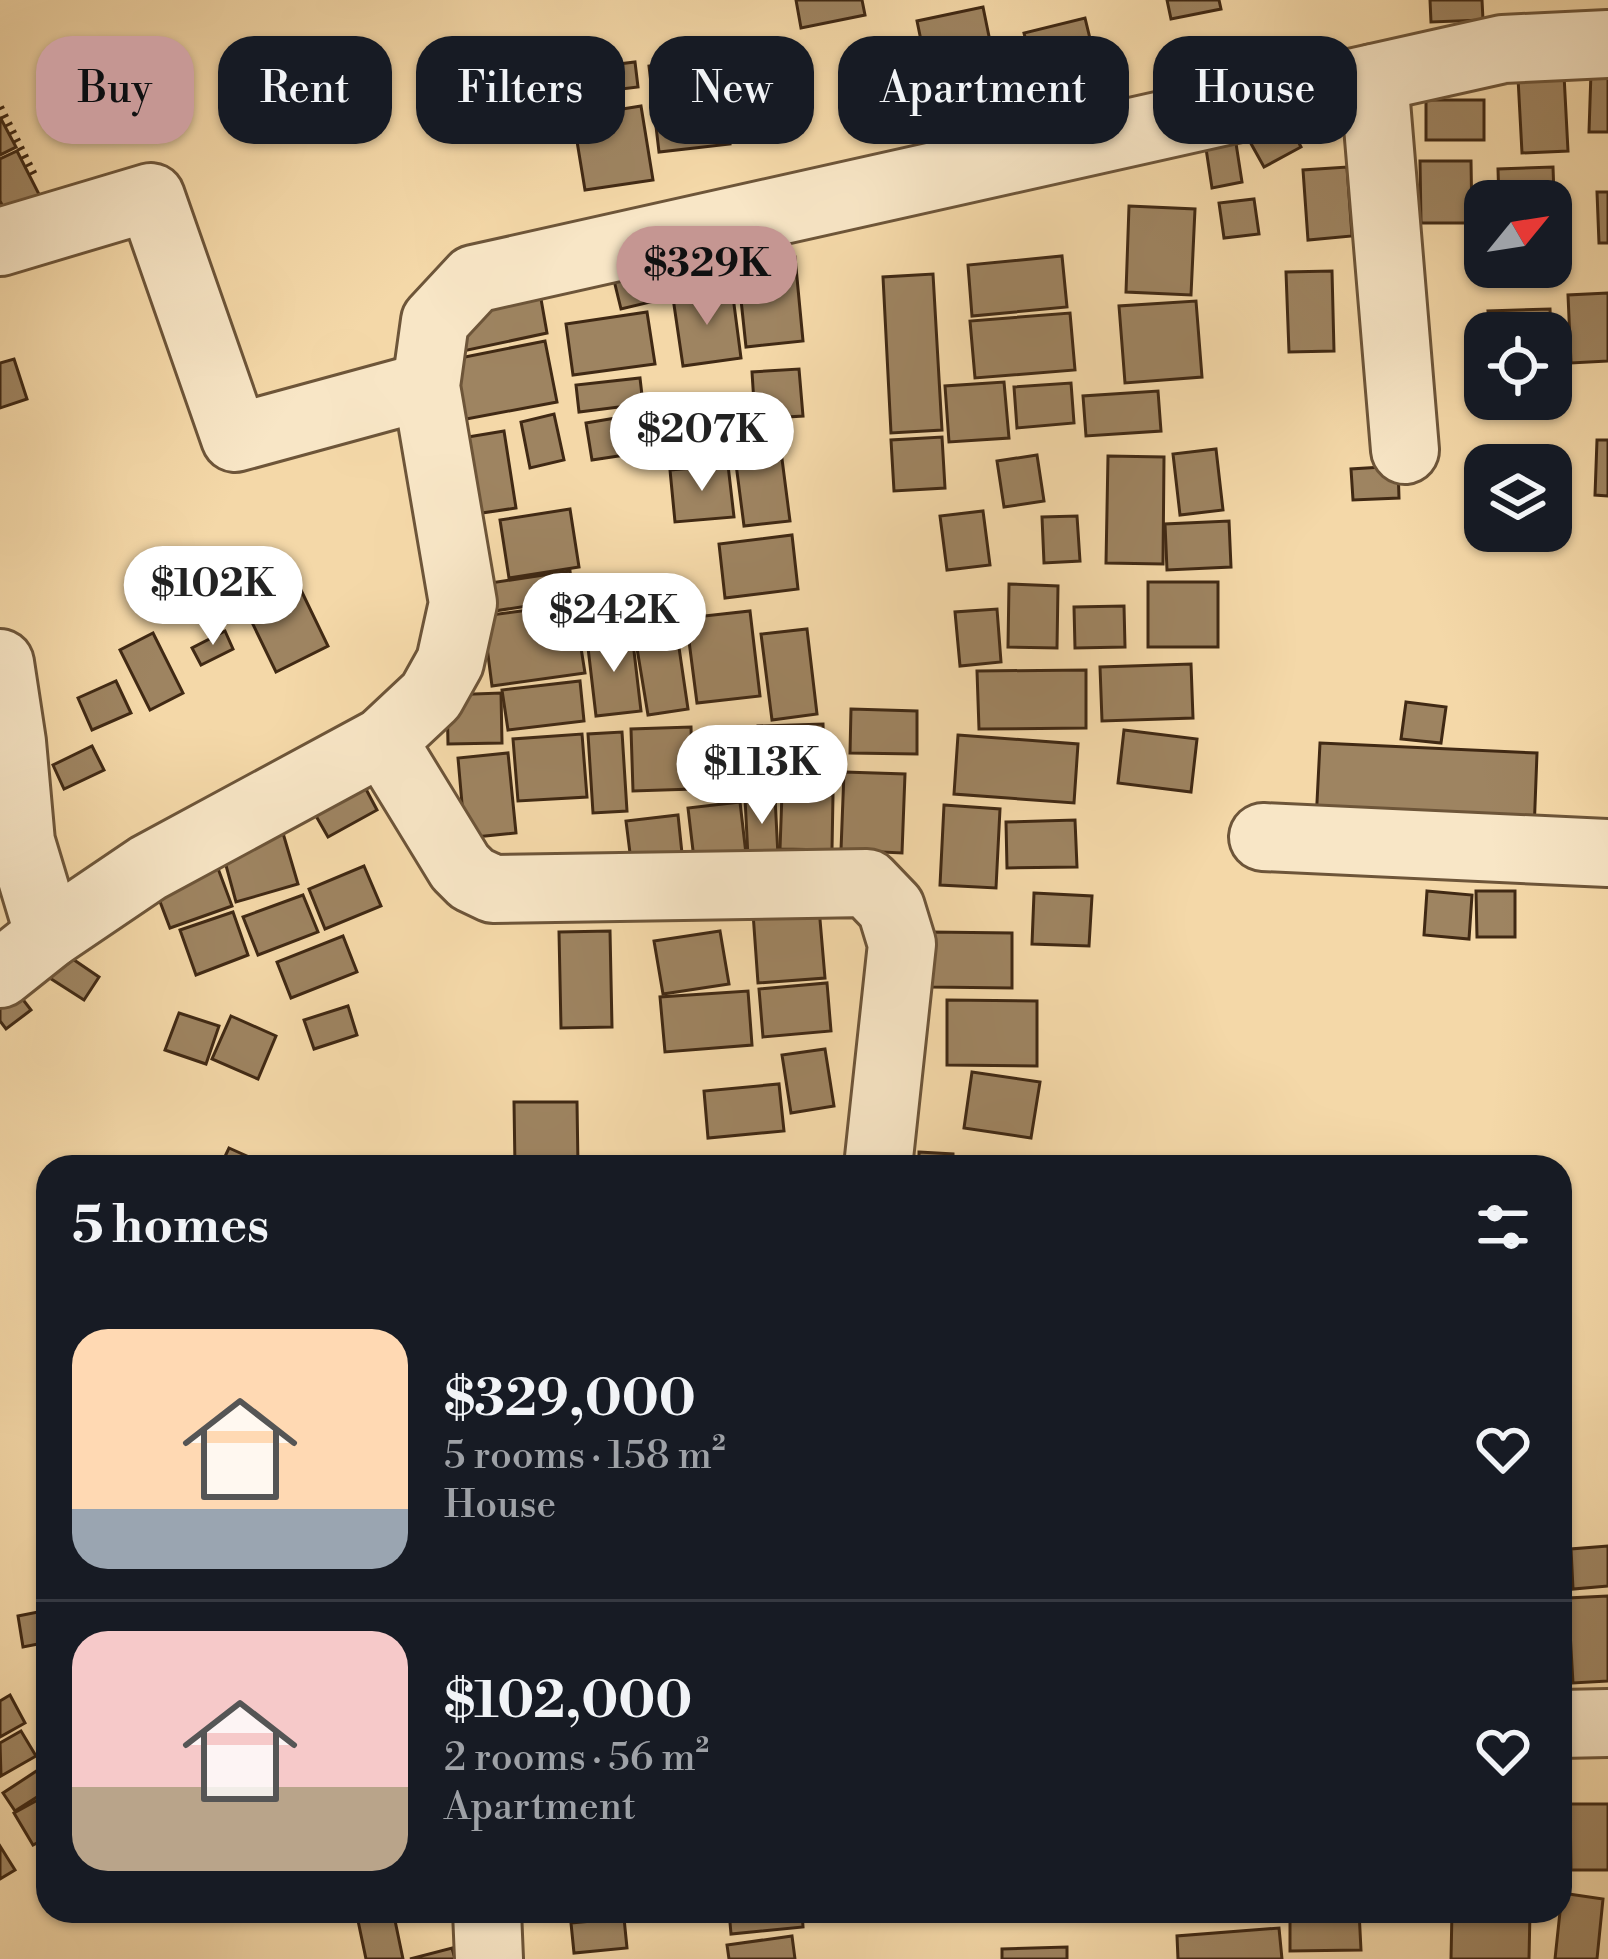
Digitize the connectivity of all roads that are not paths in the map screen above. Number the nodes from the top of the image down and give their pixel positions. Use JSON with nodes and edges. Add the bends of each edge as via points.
{"nodes":[{"id":1,"x":1503,"y":25,"type":"edge"},
{"id":2,"x":1608,"y":44,"type":"edge"},
{"id":3,"x":1374,"y":78,"type":"junction"},
{"id":4,"x":29,"y":233,"type":"edge"},
{"id":5,"x":425,"y":386,"type":"junction"},
{"id":6,"x":1405,"y":450,"type":"dead end"},
{"id":7,"x":0,"y":663,"type":"edge"},
{"id":8,"x":382,"y":740,"type":"junction"},
{"id":9,"x":1263,"y":837,"type":"dead end"},
{"id":10,"x":1608,"y":853,"type":"edge"},
{"id":11,"x":25,"y":954,"type":"edge"},
{"id":12,"x":879,"y":1155,"type":"edge"},
{"id":13,"x":1608,"y":1723,"type":"edge"},
{"id":14,"x":1572,"y":1724,"type":"edge"},
{"id":15,"x":488,"y":1923,"type":"edge"},
{"id":16,"x":489,"y":1959,"type":"edge"}],
"edges":[{"from":1,"to":2,"type":"street"},
{"from":1,"to":3,"type":"street"},
{"from":3,"to":5,"type":"street","via":[[474,279],[435,321]]},
{"from":3,"to":6,"type":"street"},
{"from":4,"to":5,"type":"street","via":[[151,196],[235,438]]},
{"from":5,"to":8,"type":"street","via":[[463,603],[441,679]]},
{"from":7,"to":11,"type":"street","via":[[13,742]]},
{"from":8,"to":11,"type":"street","via":[[148,868]]},
{"from":8,"to":12,"type":"street","via":[[460,867],[493,889],[867,883],[891,908],[902,944]]},
{"from":9,"to":10,"type":"street"},
{"from":13,"to":14,"type":"street"},
{"from":15,"to":16,"type":"street"}]}
